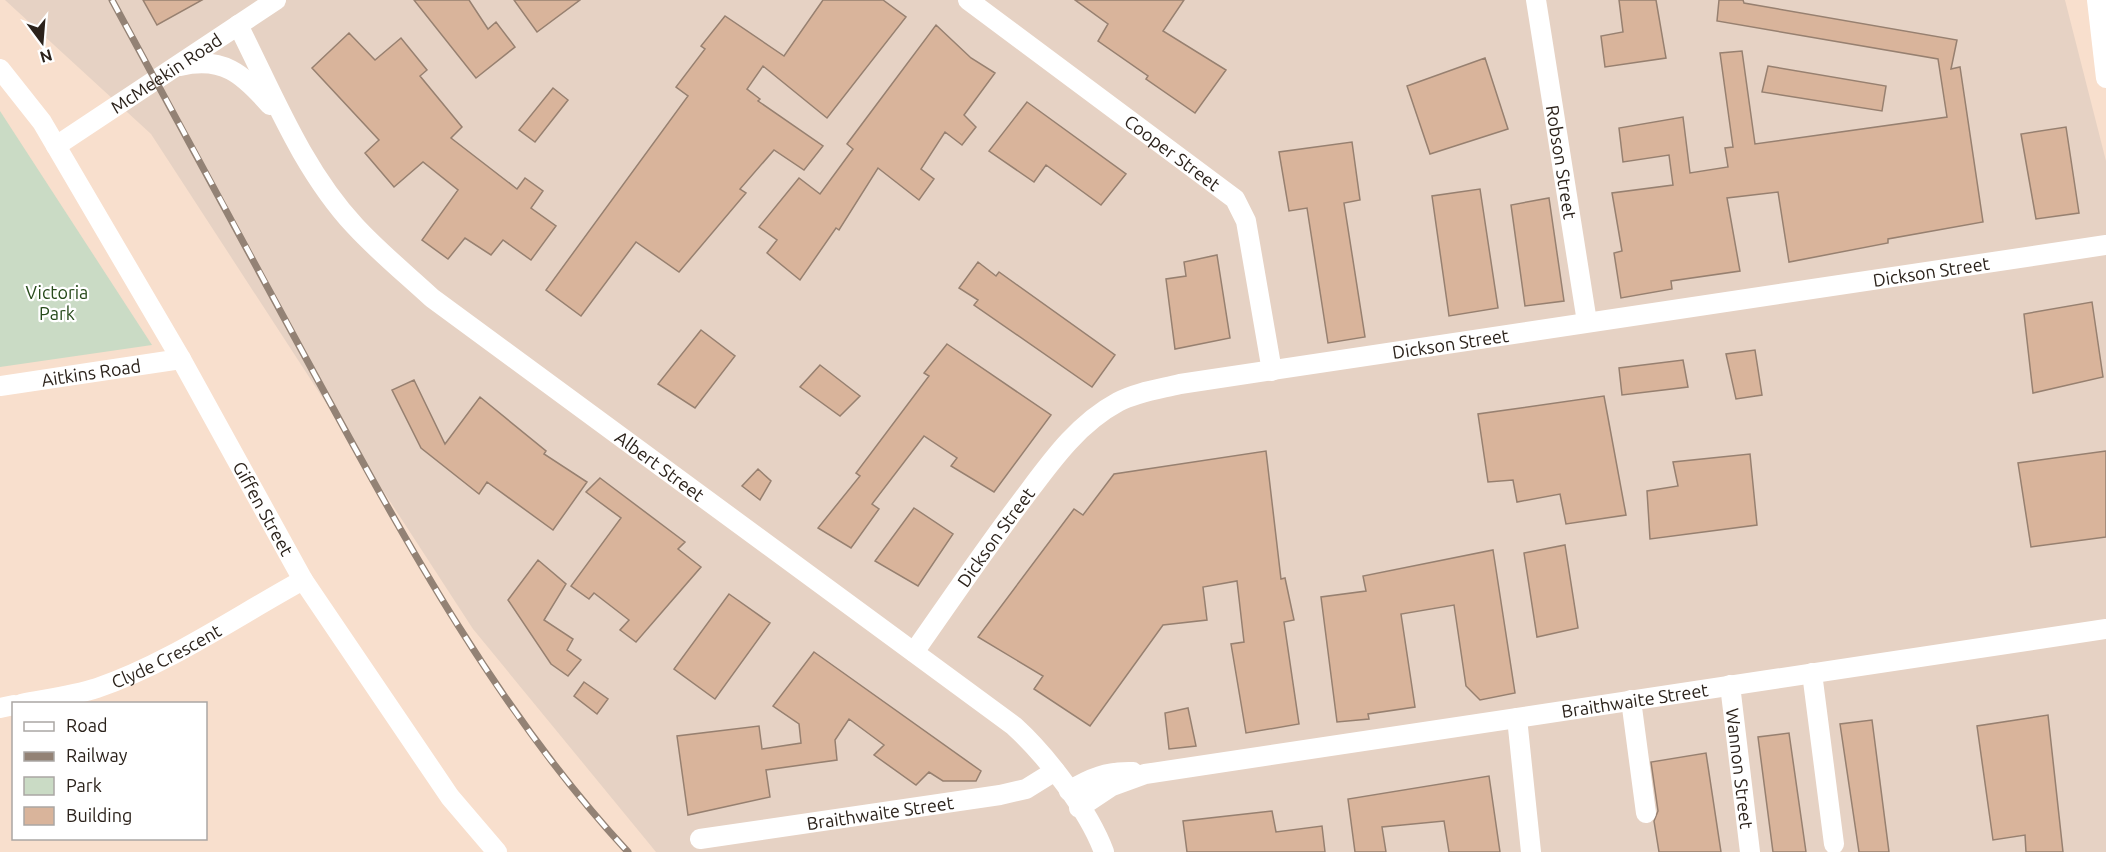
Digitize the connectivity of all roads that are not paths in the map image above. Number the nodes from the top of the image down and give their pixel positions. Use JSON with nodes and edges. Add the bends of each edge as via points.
{"nodes":[{"id":1,"x":276,"y":0,"type":"edge"},
{"id":2,"x":968,"y":0,"type":"edge"},
{"id":3,"x":1536,"y":0,"type":"edge"},
{"id":4,"x":2097,"y":0,"type":"edge"},
{"id":5,"x":238,"y":25,"type":"junction"},
{"id":6,"x":0,"y":69,"type":"edge"},
{"id":7,"x":170,"y":70,"type":"junction"},
{"id":8,"x":2106,"y":78,"type":"edge"},
{"id":9,"x":285,"y":123,"type":"junction"},
{"id":10,"x":57,"y":146,"type":"junction"},
{"id":11,"x":2106,"y":246,"type":"edge"},
{"id":12,"x":1587,"y":322,"type":"junction"},
{"id":13,"x":181,"y":359,"type":"junction"},
{"id":14,"x":1272,"y":371,"type":"junction"},
{"id":15,"x":0,"y":386,"type":"edge"},
{"id":16,"x":303,"y":580,"type":"junction"},
{"id":17,"x":2106,"y":629,"type":"edge"},
{"id":18,"x":914,"y":652,"type":"junction"},
{"id":19,"x":1812,"y":673,"type":"junction"},
{"id":20,"x":1730,"y":686,"type":"junction"},
{"id":21,"x":1631,"y":700,"type":"junction"},
{"id":22,"x":33,"y":702,"type":"edge"},
{"id":23,"x":1517,"y":718,"type":"junction"},
{"id":24,"x":1066,"y":788,"type":"junction"},
{"id":25,"x":1646,"y":813,"type":"dead end"},
{"id":26,"x":700,"y":839,"type":"dead end"},
{"id":27,"x":1834,"y":844,"type":"dead end"},
{"id":28,"x":497,"y":852,"type":"edge"},
{"id":29,"x":1104,"y":852,"type":"edge"},
{"id":30,"x":1531,"y":852,"type":"edge"},
{"id":31,"x":1750,"y":852,"type":"edge"}],
"edges":[{"from":1,"to":5,"type":"street","name":"McMeekin Road"},
{"from":2,"to":14,"type":"street","name":"Cooper Street","via":[[1235,199],[1246,220]]},
{"from":3,"to":12,"type":"street","name":"Robson Street"},
{"from":4,"to":8,"type":"street"},
{"from":5,"to":7,"type":"street","name":"McMeekin Road"},
{"from":5,"to":9,"type":"street","name":"Albert Street"},
{"from":6,"to":10,"type":"street","name":"Giffen Street"},
{"from":7,"to":9,"type":"street","name":"Albert Street","via":[[210,63],[234,70]]},
{"from":7,"to":10,"type":"street","name":"McMeekin Road"},
{"from":9,"to":18,"type":"street","name":"Albert Street","via":[[355,226],[432,298]]},
{"from":10,"to":13,"type":"street","name":"Giffen Street"},
{"from":11,"to":12,"type":"street","name":"Dickson Street"},
{"from":12,"to":14,"type":"street","name":"Dickson Street"},
{"from":13,"to":15,"type":"street","name":"Aitkins Road"},
{"from":13,"to":16,"type":"street","name":"Giffen Street"},
{"from":14,"to":18,"type":"street","name":"Dickson Street","via":[[1144,393],[1119,401],[1096,417],[1063,446]]},
{"from":16,"to":22,"type":"street","name":"Clyde Crescent","via":[[148,667],[98,687]]},
{"from":16,"to":28,"type":"street","name":"Giffen Street","via":[[450,797]]},
{"from":17,"to":19,"type":"street","name":"Braithwaite Street"},
{"from":18,"to":24,"type":"street","name":"Albert Street","via":[[1014,726]]},
{"from":19,"to":20,"type":"street","name":"Braithwaite Street"},
{"from":19,"to":27,"type":"street"},
{"from":20,"to":21,"type":"street","name":"Braithwaite Street"},
{"from":20,"to":31,"type":"street","name":"Wannon Street"},
{"from":21,"to":23,"type":"street","name":"Braithwaite Street"},
{"from":21,"to":25,"type":"street"},
{"from":23,"to":24,"type":"street","name":"Braithwaite Street","via":[[1163,771],[1105,773]]},
{"from":23,"to":30,"type":"street"},
{"from":24,"to":26,"type":"street","name":"Braithwaite Street","via":[[1026,789]]},
{"from":24,"to":29,"type":"street","name":"Albert Street","via":[[1098,836]]}]}
